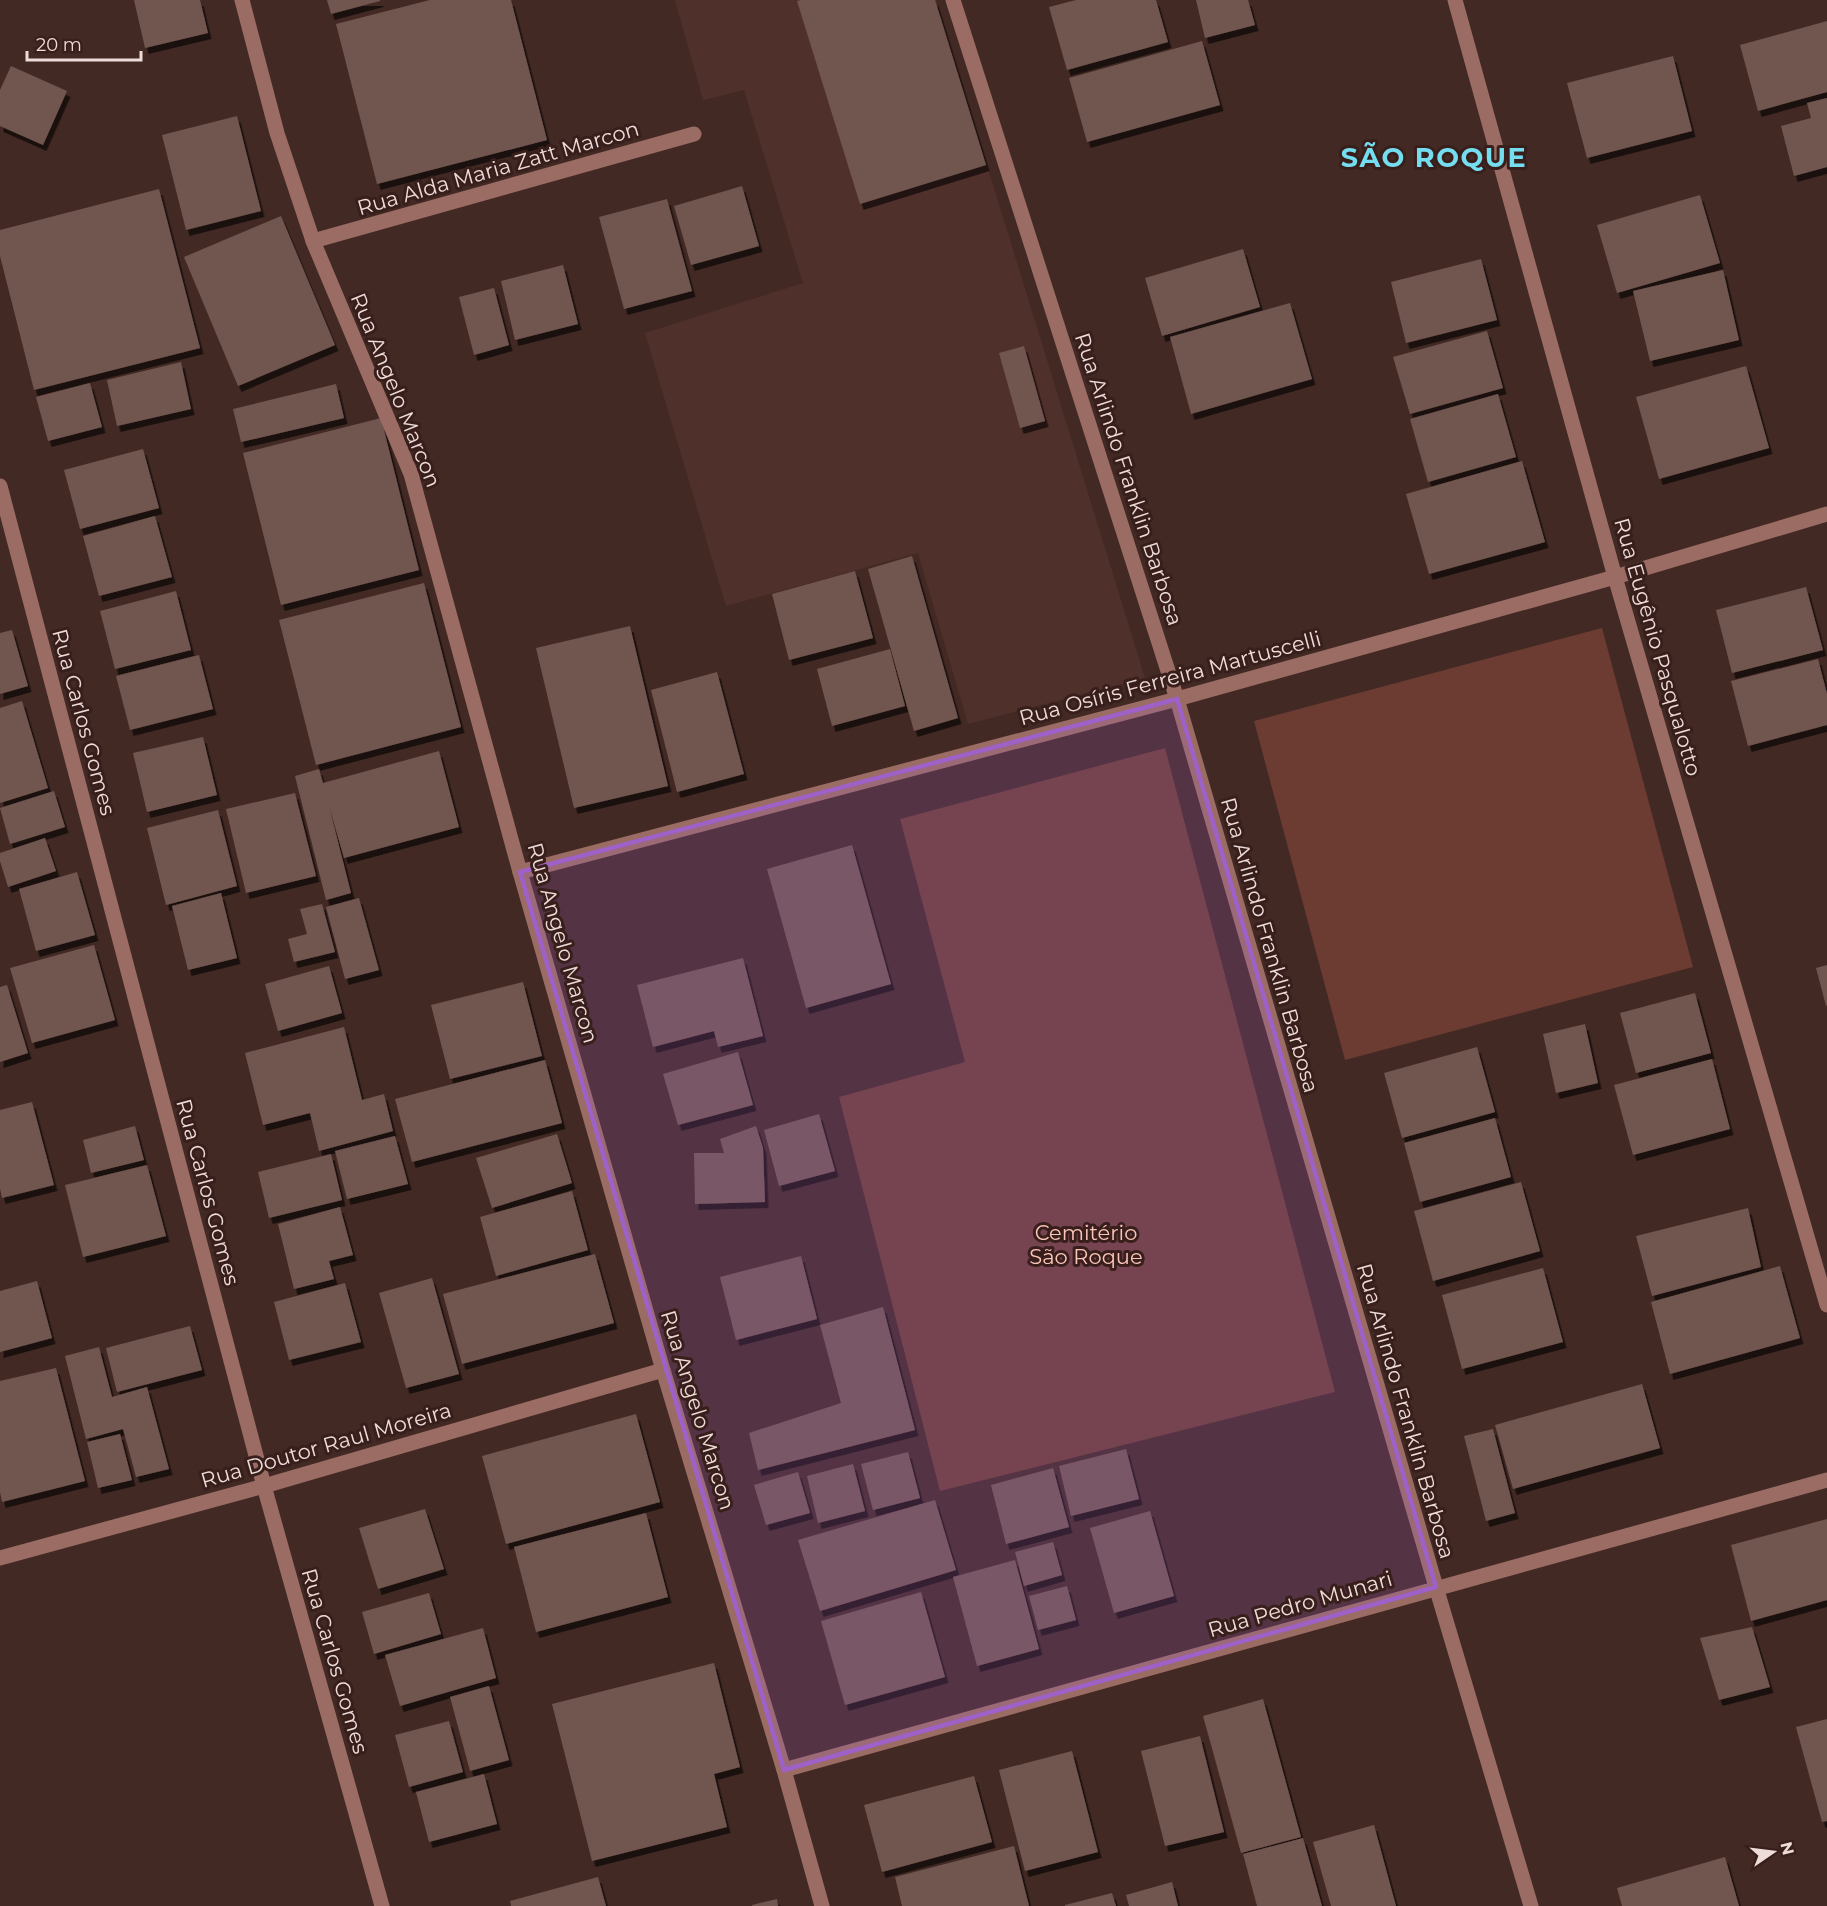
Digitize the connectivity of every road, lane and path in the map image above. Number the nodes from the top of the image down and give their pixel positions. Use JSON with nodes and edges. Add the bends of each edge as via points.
{"nodes":[{"id":1,"x":242,"y":0,"type":"edge"},
{"id":2,"x":953,"y":0,"type":"edge"},
{"id":3,"x":1455,"y":0,"type":"edge"},
{"id":4,"x":694,"y":134,"type":"dead end"},
{"id":5,"x":313,"y":241,"type":"junction"},
{"id":6,"x":0,"y":486,"type":"edge"},
{"id":7,"x":1827,"y":514,"type":"edge"},
{"id":8,"x":1615,"y":577,"type":"junction"},
{"id":9,"x":1177,"y":699,"type":"junction"},
{"id":10,"x":520,"y":872,"type":"junction"},
{"id":11,"x":1827,"y":1305,"type":"edge"},
{"id":12,"x":663,"y":1370,"type":"junction"},
{"id":13,"x":1827,"y":1480,"type":"edge"},
{"id":14,"x":264,"y":1486,"type":"junction"},
{"id":15,"x":0,"y":1558,"type":"edge"},
{"id":16,"x":1436,"y":1587,"type":"junction"},
{"id":17,"x":784,"y":1770,"type":"junction"},
{"id":18,"x":382,"y":1906,"type":"edge"},
{"id":19,"x":822,"y":1906,"type":"edge"},
{"id":20,"x":1531,"y":1906,"type":"edge"}],
"edges":[{"from":1,"to":5,"type":"street","name":"Rua Angelo Marcon","via":[[277,133]]},
{"from":2,"to":9,"type":"street","name":"Rua Arlindo Franklin Barbosa"},
{"from":3,"to":8,"type":"street","name":"Rua Eugênio Pasqualotto"},
{"from":4,"to":5,"type":"street","name":"Rua Alda Maria Zatt Marcon"},
{"from":5,"to":10,"type":"street","name":"Rua Angelo Marcon","via":[[411,474]]},
{"from":6,"to":14,"type":"street","name":"Rua Carlos Gomes"},
{"from":7,"to":8,"type":"street","name":"Rua Osíris Ferreira Martuscelli"},
{"from":8,"to":9,"type":"street","name":"Rua Osíris Ferreira Martuscelli"},
{"from":8,"to":11,"type":"street","name":"Rua Eugênio Pasqualotto"},
{"from":9,"to":10,"type":"street","name":"Rua Osíris Ferreira Martuscelli"},
{"from":9,"to":16,"type":"street","name":"Rua Arlindo Franklin Barbosa"},
{"from":10,"to":12,"type":"street","name":"Rua Angelo Marcon"},
{"from":12,"to":14,"type":"street","name":"Rua Doutor Raul Moreira"},
{"from":12,"to":17,"type":"street","name":"Rua Angelo Marcon"},
{"from":13,"to":16,"type":"street","name":"Rua Pedro Munari"},
{"from":14,"to":15,"type":"street","name":"Rua Doutor Raul Moreira"},
{"from":14,"to":18,"type":"street","name":"Rua Carlos Gomes"},
{"from":16,"to":17,"type":"street","name":"Rua Pedro Munari"},
{"from":16,"to":20,"type":"street","name":"Rua Arlindo Franklin Barbosa"},
{"from":17,"to":19,"type":"street","name":"Rua Angelo Marcon"}]}
